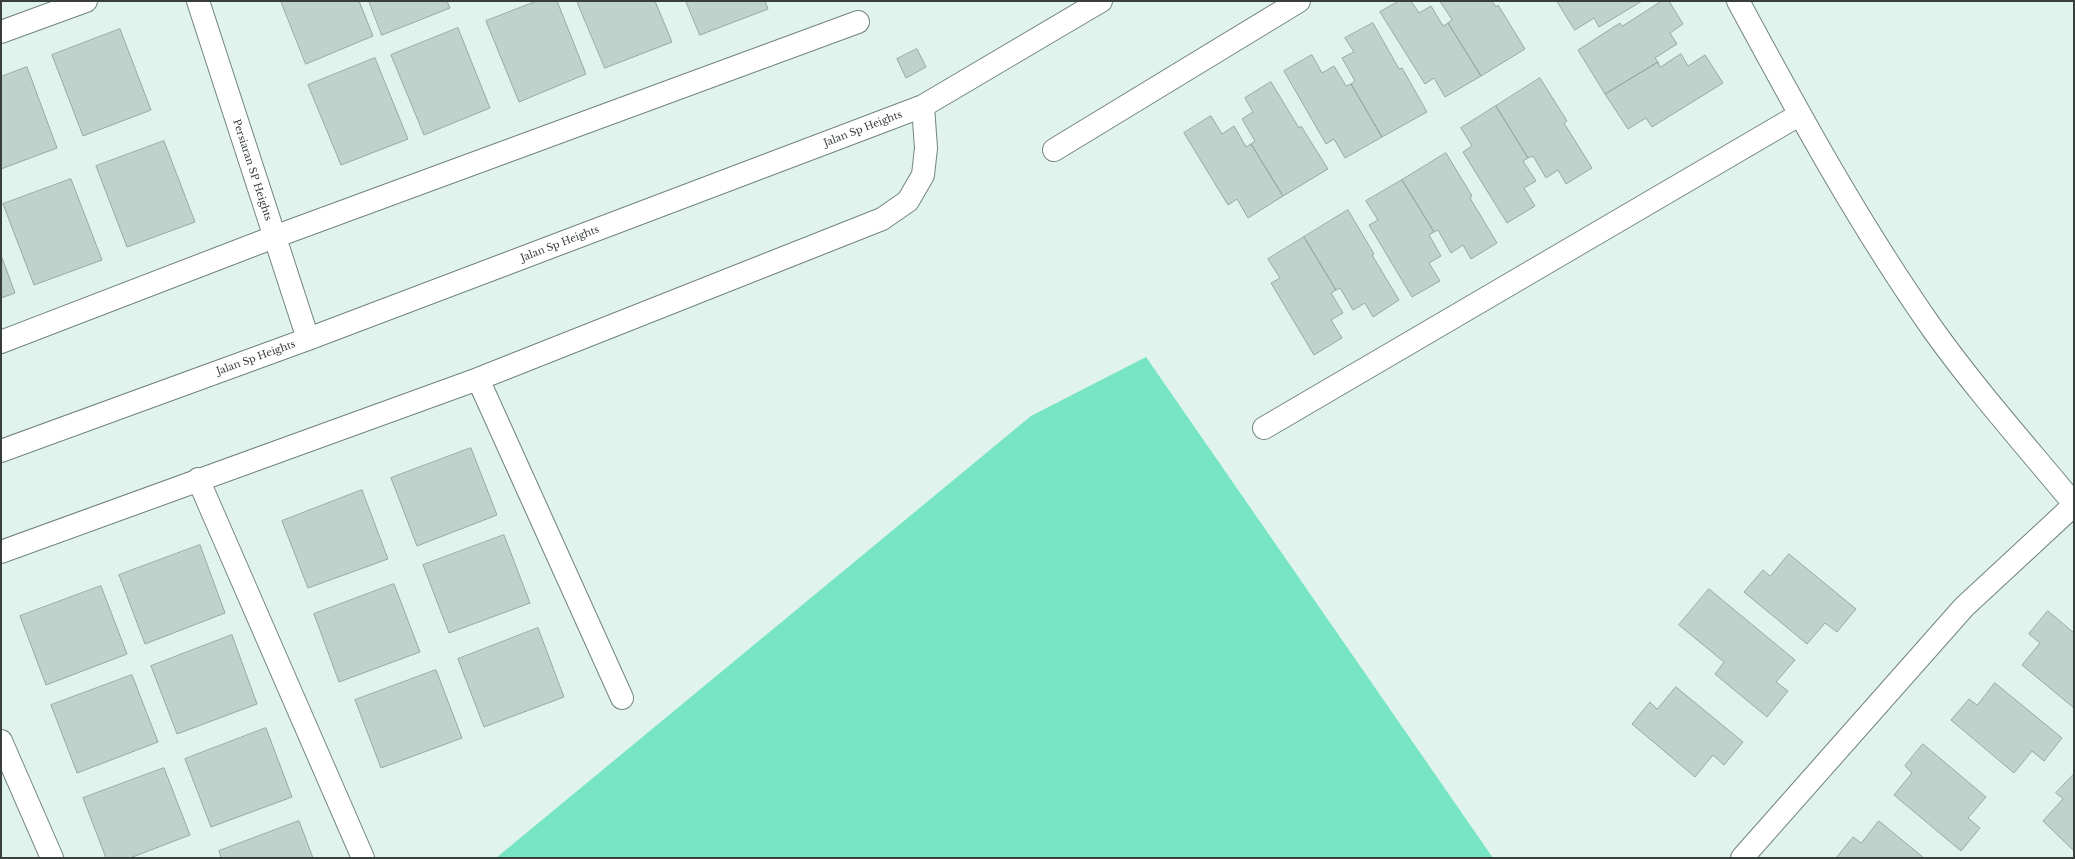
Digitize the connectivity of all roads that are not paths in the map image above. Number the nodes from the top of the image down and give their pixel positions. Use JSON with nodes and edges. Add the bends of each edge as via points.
{"nodes":[{"id":1,"x":86,"y":1,"type":"edge"},
{"id":2,"x":198,"y":1,"type":"edge"},
{"id":3,"x":1101,"y":1,"type":"edge"},
{"id":4,"x":1299,"y":1,"type":"edge"},
{"id":5,"x":1738,"y":1,"type":"edge"},
{"id":6,"x":858,"y":22,"type":"dead end"},
{"id":7,"x":1,"y":32,"type":"edge"},
{"id":8,"x":923,"y":106,"type":"junction"},
{"id":9,"x":1799,"y":114,"type":"junction"},
{"id":10,"x":1054,"y":150,"type":"dead end"},
{"id":11,"x":274,"y":237,"type":"junction"},
{"id":12,"x":308,"y":339,"type":"junction"},
{"id":13,"x":1,"y":342,"type":"edge"},
{"id":14,"x":478,"y":379,"type":"junction"},
{"id":15,"x":1264,"y":428,"type":"dead end"},
{"id":16,"x":1,"y":451,"type":"edge"},
{"id":17,"x":198,"y":479,"type":"junction"},
{"id":18,"x":2074,"y":504,"type":"edge"},
{"id":19,"x":1,"y":552,"type":"edge"},
{"id":20,"x":622,"y":698,"type":"dead end"},
{"id":21,"x":1,"y":741,"type":"edge"},
{"id":22,"x":52,"y":858,"type":"edge"},
{"id":23,"x":363,"y":858,"type":"edge"},
{"id":24,"x":1742,"y":858,"type":"edge"}],
"edges":[{"from":1,"to":7,"type":"street"},
{"from":2,"to":11,"type":"street","name":"Persiaran SP Heights"},
{"from":3,"to":8,"type":"street","name":"Jalan Sp Heights"},
{"from":4,"to":10,"type":"street"},
{"from":5,"to":9,"type":"street"},
{"from":6,"to":11,"type":"street"},
{"from":8,"to":12,"type":"street","name":"Jalan Sp Heights"},
{"from":8,"to":14,"type":"street","via":[[926,148],[923,175],[908,201],[882,219]]},
{"from":9,"to":15,"type":"street"},
{"from":9,"to":18,"type":"street","via":[[1871,238],[1935,332],[1996,411]]},
{"from":11,"to":12,"type":"street","name":"Persiaran SP Heights"},
{"from":11,"to":13,"type":"street"},
{"from":12,"to":16,"type":"street","name":"Jalan Sp Heights"},
{"from":14,"to":17,"type":"street"},
{"from":14,"to":20,"type":"street"},
{"from":17,"to":19,"type":"street"},
{"from":17,"to":23,"type":"street"},
{"from":18,"to":24,"type":"street","via":[[1964,607]]},
{"from":21,"to":22,"type":"street"}]}
